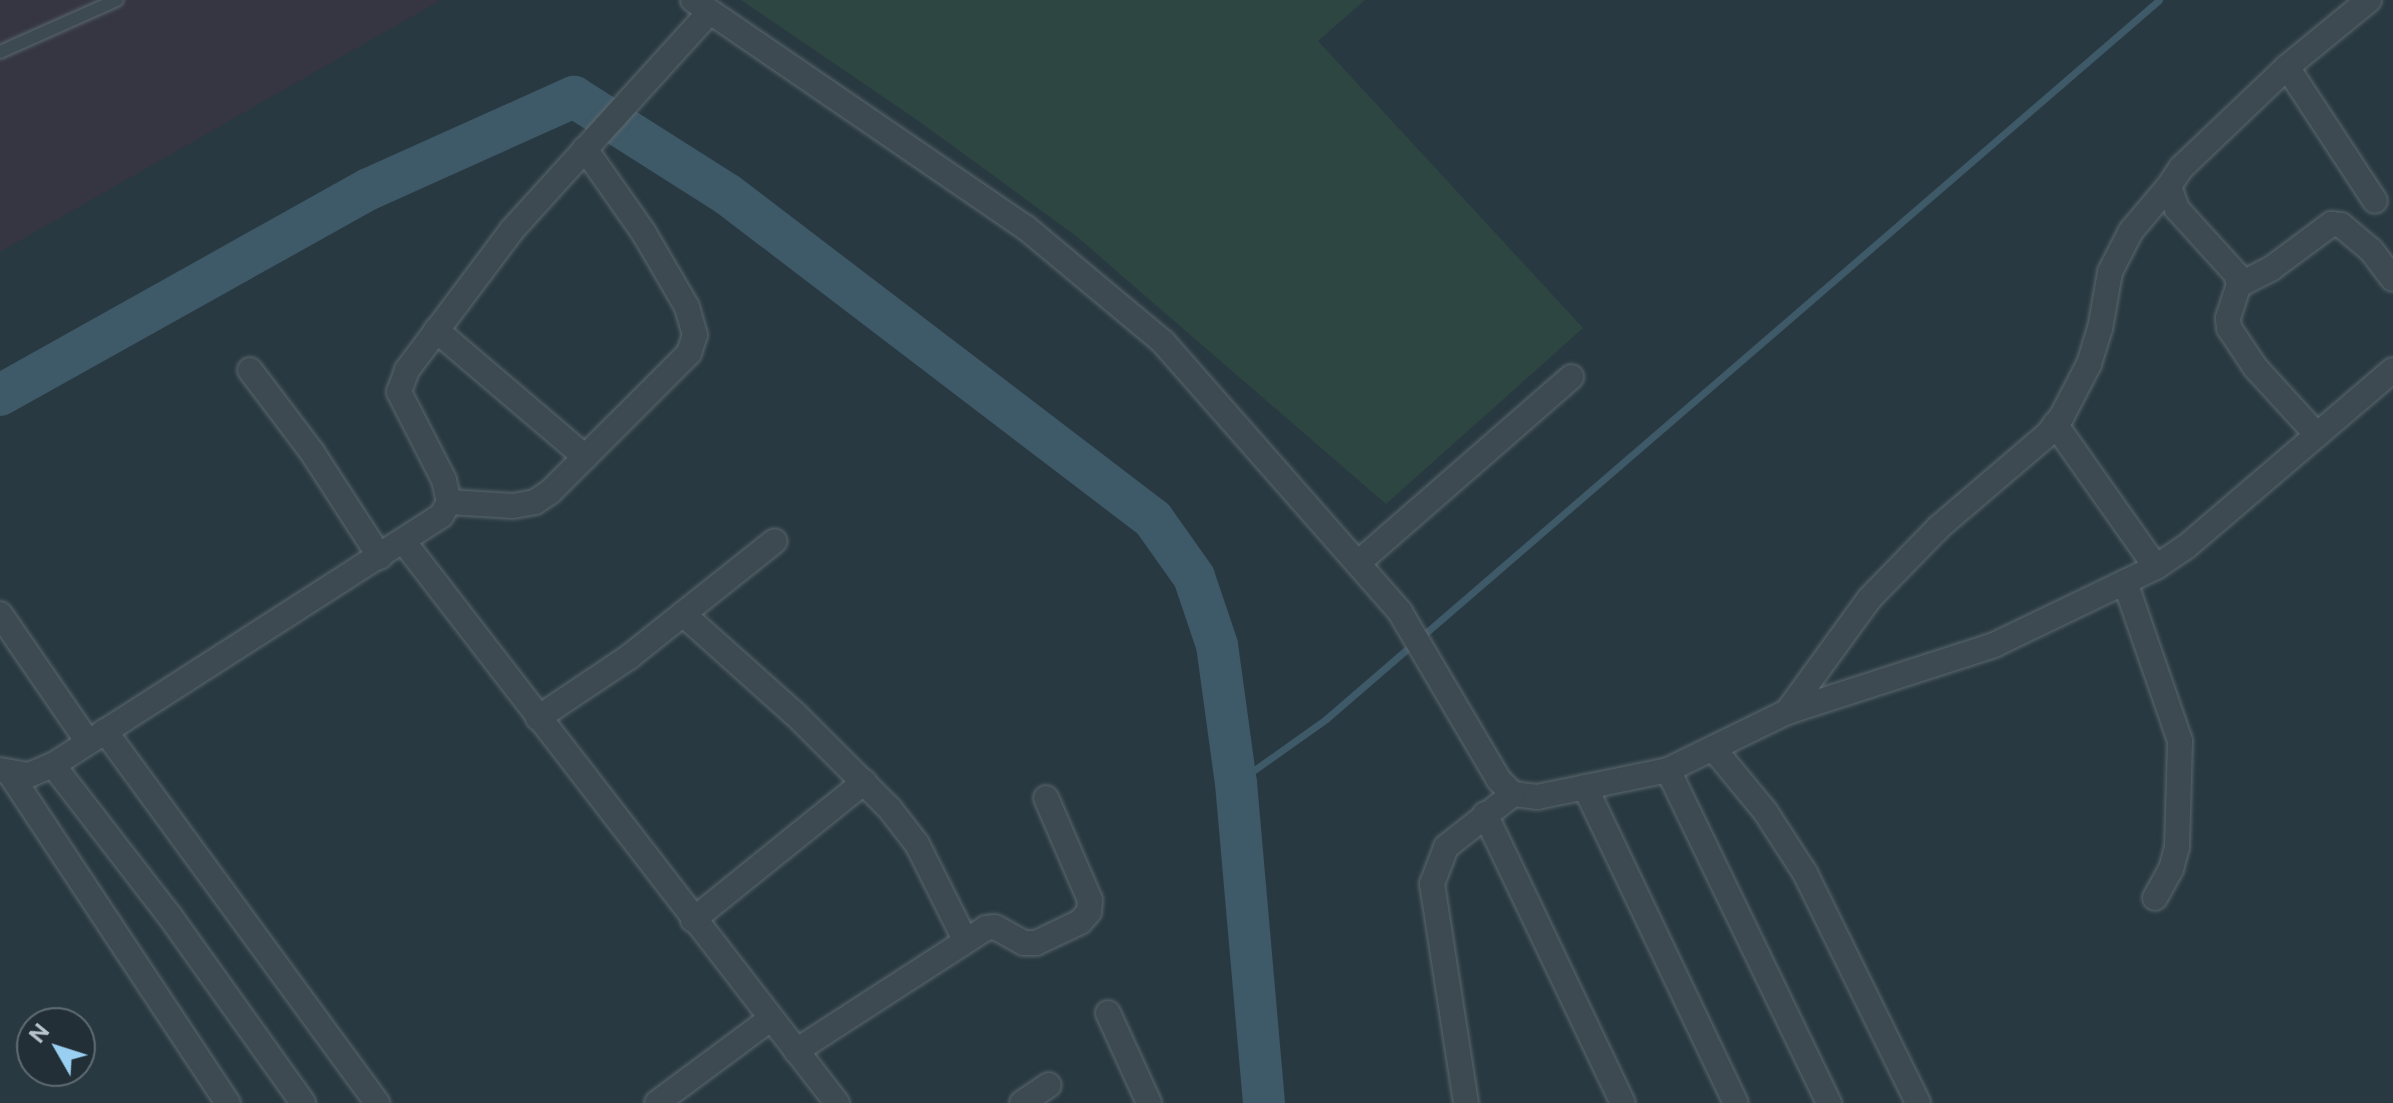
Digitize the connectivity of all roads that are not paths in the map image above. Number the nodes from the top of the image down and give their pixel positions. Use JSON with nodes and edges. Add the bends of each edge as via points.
{"nodes":[{"id":1,"x":117,"y":0,"type":"edge"},
{"id":2,"x":2369,"y":0,"type":"edge"},
{"id":3,"x":702,"y":6,"type":"edge"},
{"id":4,"x":0,"y":52,"type":"edge"},
{"id":5,"x":2287,"y":67,"type":"junction"},
{"id":6,"x":591,"y":142,"type":"junction"},
{"id":7,"x":2169,"y":186,"type":"junction"},
{"id":8,"x":2375,"y":201,"type":"dead end"},
{"id":9,"x":2393,"y":279,"type":"edge"},
{"id":10,"x":2239,"y":285,"type":"junction"},
{"id":11,"x":436,"y":330,"type":"junction"},
{"id":12,"x":250,"y":370,"type":"dead end"},
{"id":13,"x":2393,"y":370,"type":"edge"},
{"id":14,"x":1571,"y":377,"type":"dead end"},
{"id":15,"x":2055,"y":424,"type":"junction"},
{"id":16,"x":2317,"y":435,"type":"junction"},
{"id":17,"x":585,"y":457,"type":"junction"},
{"id":18,"x":449,"y":502,"type":"junction"},
{"id":19,"x":775,"y":541,"type":"dead end"},
{"id":20,"x":404,"y":542,"type":"junction"},
{"id":21,"x":380,"y":557,"type":"junction"},
{"id":22,"x":1358,"y":563,"type":"junction"},
{"id":23,"x":2156,"y":567,"type":"junction"},
{"id":24,"x":2125,"y":582,"type":"junction"},
{"id":25,"x":0,"y":614,"type":"edge"},
{"id":26,"x":683,"y":614,"type":"junction"},
{"id":27,"x":1787,"y":712,"type":"junction"},
{"id":28,"x":538,"y":718,"type":"junction"},
{"id":29,"x":97,"y":736,"type":"junction"},
{"id":30,"x":1713,"y":748,"type":"junction"},
{"id":31,"x":53,"y":765,"type":"junction"},
{"id":32,"x":1668,"y":770,"type":"junction"},
{"id":33,"x":5,"y":772,"type":"edge"},
{"id":34,"x":864,"y":782,"type":"junction"},
{"id":35,"x":1585,"y":787,"type":"junction"},
{"id":36,"x":1513,"y":794,"type":"junction"},
{"id":37,"x":1046,"y":798,"type":"dead end"},
{"id":38,"x":1485,"y":814,"type":"junction"},
{"id":39,"x":2155,"y":898,"type":"dead end"},
{"id":40,"x":693,"y":920,"type":"junction"},
{"id":41,"x":965,"y":940,"type":"junction"},
{"id":42,"x":1108,"y":1013,"type":"dead end"},
{"id":43,"x":770,"y":1019,"type":"junction"},
{"id":44,"x":796,"y":1051,"type":"junction"},
{"id":45,"x":1049,"y":1085,"type":"dead end"},
{"id":46,"x":228,"y":1103,"type":"edge"},
{"id":47,"x":303,"y":1103,"type":"edge"},
{"id":48,"x":377,"y":1103,"type":"edge"},
{"id":49,"x":657,"y":1103,"type":"edge"},
{"id":50,"x":837,"y":1103,"type":"edge"},
{"id":51,"x":1022,"y":1103,"type":"edge"},
{"id":52,"x":1149,"y":1103,"type":"edge"},
{"id":53,"x":1466,"y":1103,"type":"edge"},
{"id":54,"x":1623,"y":1103,"type":"edge"},
{"id":55,"x":1736,"y":1103,"type":"edge"},
{"id":56,"x":1829,"y":1103,"type":"edge"},
{"id":57,"x":1918,"y":1103,"type":"edge"}],
"edges":[{"from":1,"to":4,"type":"lane"},
{"from":2,"to":5,"type":"street"},
{"from":3,"to":6,"type":"street"},
{"from":3,"to":22,"type":"street","via":[[1025,227],[1163,342]]},
{"from":5,"to":7,"type":"street","via":[[2181,168]]},
{"from":5,"to":8,"type":"street"},
{"from":6,"to":11,"type":"street","via":[[512,230]]},
{"from":6,"to":17,"type":"street","via":[[687,307],[695,335],[689,353]]},
{"from":7,"to":10,"type":"street","via":[[2177,209],[2236,274]]},
{"from":7,"to":15,"type":"street","via":[[2131,231],[2110,272],[2089,364]]},
{"from":9,"to":10,"type":"street","via":[[2354,234],[2331,224],[2272,268]]},
{"from":10,"to":16,"type":"street","via":[[2229,328],[2255,367]]},
{"from":11,"to":17,"type":"street"},
{"from":11,"to":18,"type":"street","via":[[407,370],[399,392],[444,480]]},
{"from":12,"to":21,"type":"street","via":[[312,452]]},
{"from":13,"to":16,"type":"street"},
{"from":14,"to":22,"type":"street"},
{"from":15,"to":23,"type":"street"},
{"from":15,"to":27,"type":"street","via":[[1939,527],[1869,599]]},
{"from":16,"to":23,"type":"street"},
{"from":17,"to":18,"type":"street","via":[[535,502]]},
{"from":18,"to":20,"type":"street","via":[[441,516]]},
{"from":19,"to":26,"type":"street"},
{"from":20,"to":21,"type":"street"},
{"from":20,"to":28,"type":"street"},
{"from":21,"to":29,"type":"street"},
{"from":22,"to":36,"type":"street","via":[[1400,612],[1499,780]]},
{"from":23,"to":24,"type":"street"},
{"from":24,"to":27,"type":"street","via":[[1994,645]]},
{"from":24,"to":39,"type":"street","via":[[2180,741],[2177,847]]},
{"from":25,"to":29,"type":"street"},
{"from":26,"to":28,"type":"street"},
{"from":26,"to":34,"type":"street"},
{"from":27,"to":30,"type":"street"},
{"from":28,"to":40,"type":"street"},
{"from":29,"to":31,"type":"street"},
{"from":29,"to":48,"type":"street"},
{"from":30,"to":32,"type":"street"},
{"from":30,"to":57,"type":"street","via":[[1765,811],[1805,873]]},
{"from":31,"to":33,"type":"street","via":[[29,775]]},
{"from":31,"to":47,"type":"street","via":[[169,915]]},
{"from":32,"to":35,"type":"street"},
{"from":32,"to":56,"type":"street"},
{"from":33,"to":46,"type":"street"},
{"from":34,"to":40,"type":"street"},
{"from":34,"to":41,"type":"street","via":[[908,830]]},
{"from":35,"to":36,"type":"street","via":[[1537,797]]},
{"from":35,"to":55,"type":"street"},
{"from":36,"to":38,"type":"street"},
{"from":37,"to":41,"type":"street","via":[[1084,880],[1089,912],[1080,922],[1036,943],[1024,943],[995,927]]},
{"from":38,"to":53,"type":"street","via":[[1446,847],[1432,884]]},
{"from":38,"to":54,"type":"street"},
{"from":40,"to":43,"type":"street"},
{"from":41,"to":44,"type":"street"},
{"from":42,"to":52,"type":"street"},
{"from":43,"to":44,"type":"street"},
{"from":43,"to":49,"type":"street"},
{"from":44,"to":50,"type":"street"},
{"from":45,"to":51,"type":"street"}]}
